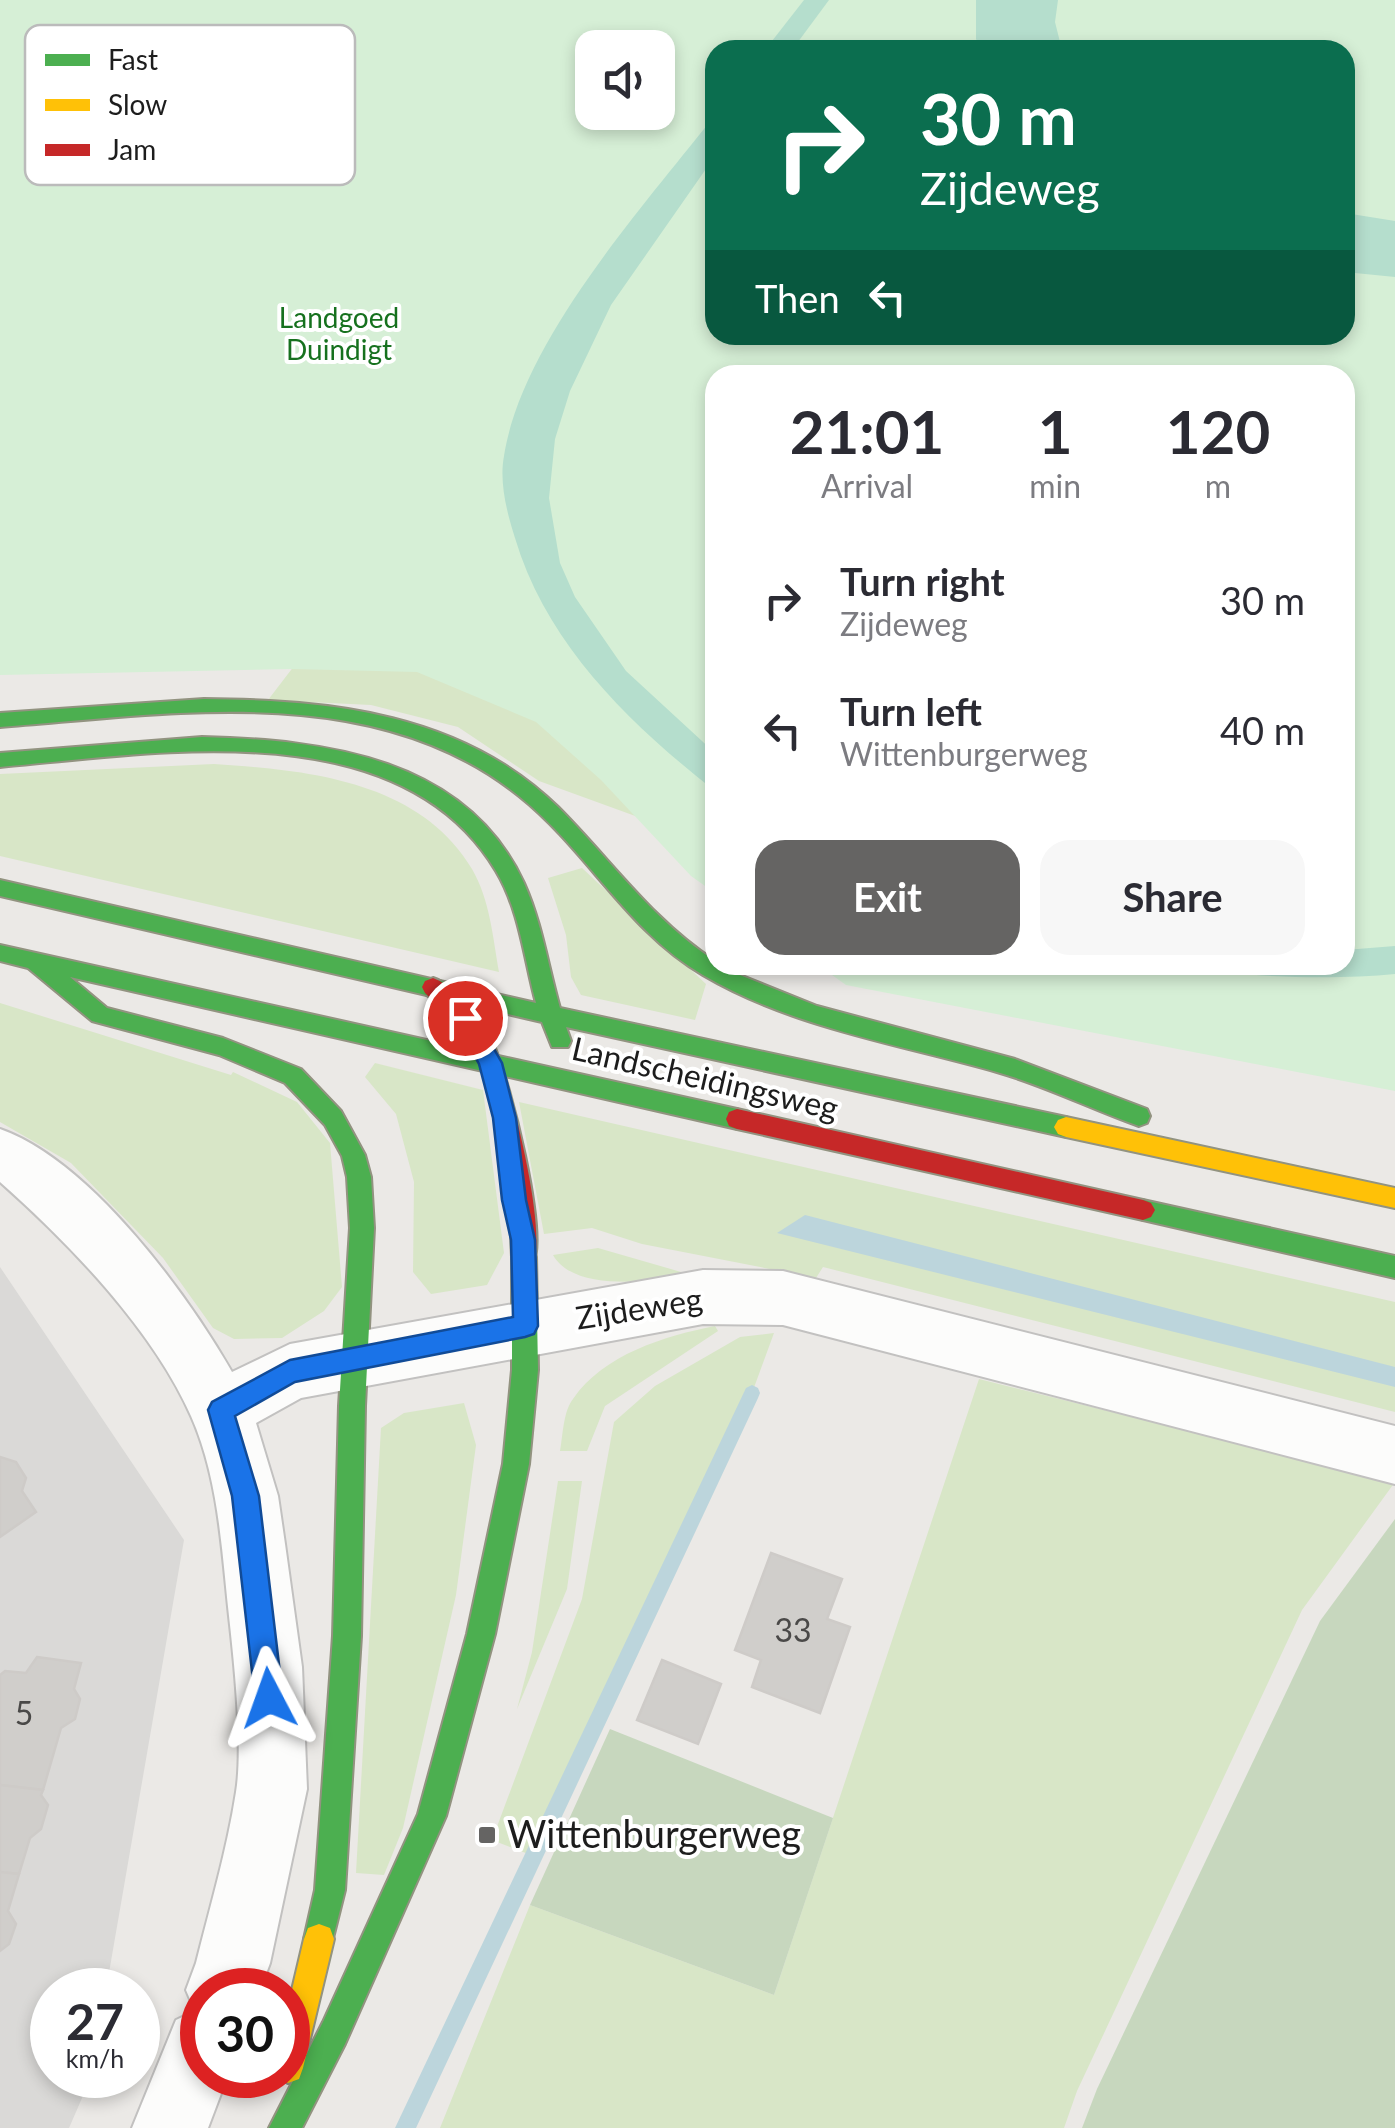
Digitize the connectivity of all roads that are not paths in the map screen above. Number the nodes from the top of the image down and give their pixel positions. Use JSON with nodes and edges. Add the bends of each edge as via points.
{"nodes":[{"id":1,"x":0,"y":720,"type":"edge"},
{"id":2,"x":0,"y":760,"type":"edge"},
{"id":3,"x":0,"y":888,"type":"edge"},
{"id":4,"x":0,"y":953,"type":"edge"},
{"id":5,"x":36,"y":962,"type":"junction"},
{"id":6,"x":705,"y":965,"type":"edge"},
{"id":7,"x":722,"y":975,"type":"edge"},
{"id":8,"x":433,"y":988,"type":"junction"},
{"id":9,"x":547,"y":1014,"type":"junction"},
{"id":10,"x":490,"y":1063,"type":"junction"},
{"id":11,"x":596,"y":1088,"type":"junction"},
{"id":12,"x":0,"y":1153,"type":"edge"},
{"id":13,"x":1276,"y":1172,"type":"junction"},
{"id":14,"x":1395,"y":1198,"type":"edge"},
{"id":15,"x":1395,"y":1267,"type":"edge"},
{"id":16,"x":525,"y":1326,"type":"junction"},
{"id":17,"x":354,"y":1360,"type":"junction"},
{"id":18,"x":221,"y":1410,"type":"junction"},
{"id":19,"x":1395,"y":1455,"type":"edge"},
{"id":20,"x":231,"y":1968,"type":"edge"},
{"id":21,"x":310,"y":1975,"type":"edge"},
{"id":22,"x":182,"y":2098,"type":"edge"},
{"id":23,"x":279,"y":2098,"type":"edge"},
{"id":24,"x":170,"y":2128,"type":"edge"},
{"id":25,"x":271,"y":2128,"type":"edge"},
{"id":26,"x":286,"y":2128,"type":"edge"}],
"edges":[{"from":1,"to":6,"type":"main road","via":[[286,708],[422,730],[475,752],[522,786],[653,927]]},
{"from":2,"to":9,"type":"main road","via":[[269,746],[320,751],[408,774],[470,816],[501,860]]},
{"from":3,"to":8,"type":"main road","name":"Landscheidingsweg"},
{"from":4,"to":5,"type":"main road","name":"Landscheidingsweg"},
{"from":5,"to":10,"type":"main road","name":"Landscheidingsweg"},
{"from":5,"to":17,"type":"main road","via":[[100,1015],[255,1059],[293,1076],[322,1103],[354,1155],[359,1177]]},
{"from":7,"to":13,"type":"main road","via":[[812,1014],[1042,1076]]},
{"from":8,"to":9,"type":"main road","name":"Landscheidingsweg"},
{"from":8,"to":10,"type":"main road","via":[[465,1018]]},
{"from":9,"to":11,"type":"main road","via":[[576,1067]]},
{"from":9,"to":13,"type":"main road","name":"Landscheidingsweg"},
{"from":10,"to":11,"type":"main road","name":"Landscheidingsweg"},
{"from":10,"to":16,"type":"main road","via":[[523,1240]]},
{"from":11,"to":15,"type":"main road","name":"Landscheidingsweg"},
{"from":12,"to":18,"type":"street","via":[[65,1204],[120,1261]]},
{"from":13,"to":14,"type":"main road","name":"Landscheidingsweg"},
{"from":16,"to":17,"type":"street","name":"Zijdeweg"},
{"from":16,"to":19,"type":"street","name":"Zijdeweg","via":[[703,1297],[782,1298]]},
{"from":16,"to":26,"type":"main road","via":[[516,1464],[432,1816]]},
{"from":17,"to":18,"type":"street","name":"Zijdeweg","via":[[290,1372]]},
{"from":17,"to":21,"type":"main road","via":[[347,1636],[330,1890]]},
{"from":18,"to":20,"type":"street","via":[[253,1544],[268,1667],[272,1789]]},
{"from":22,"to":24,"type":"street"},
{"from":23,"to":25,"type":"main road"}]}
